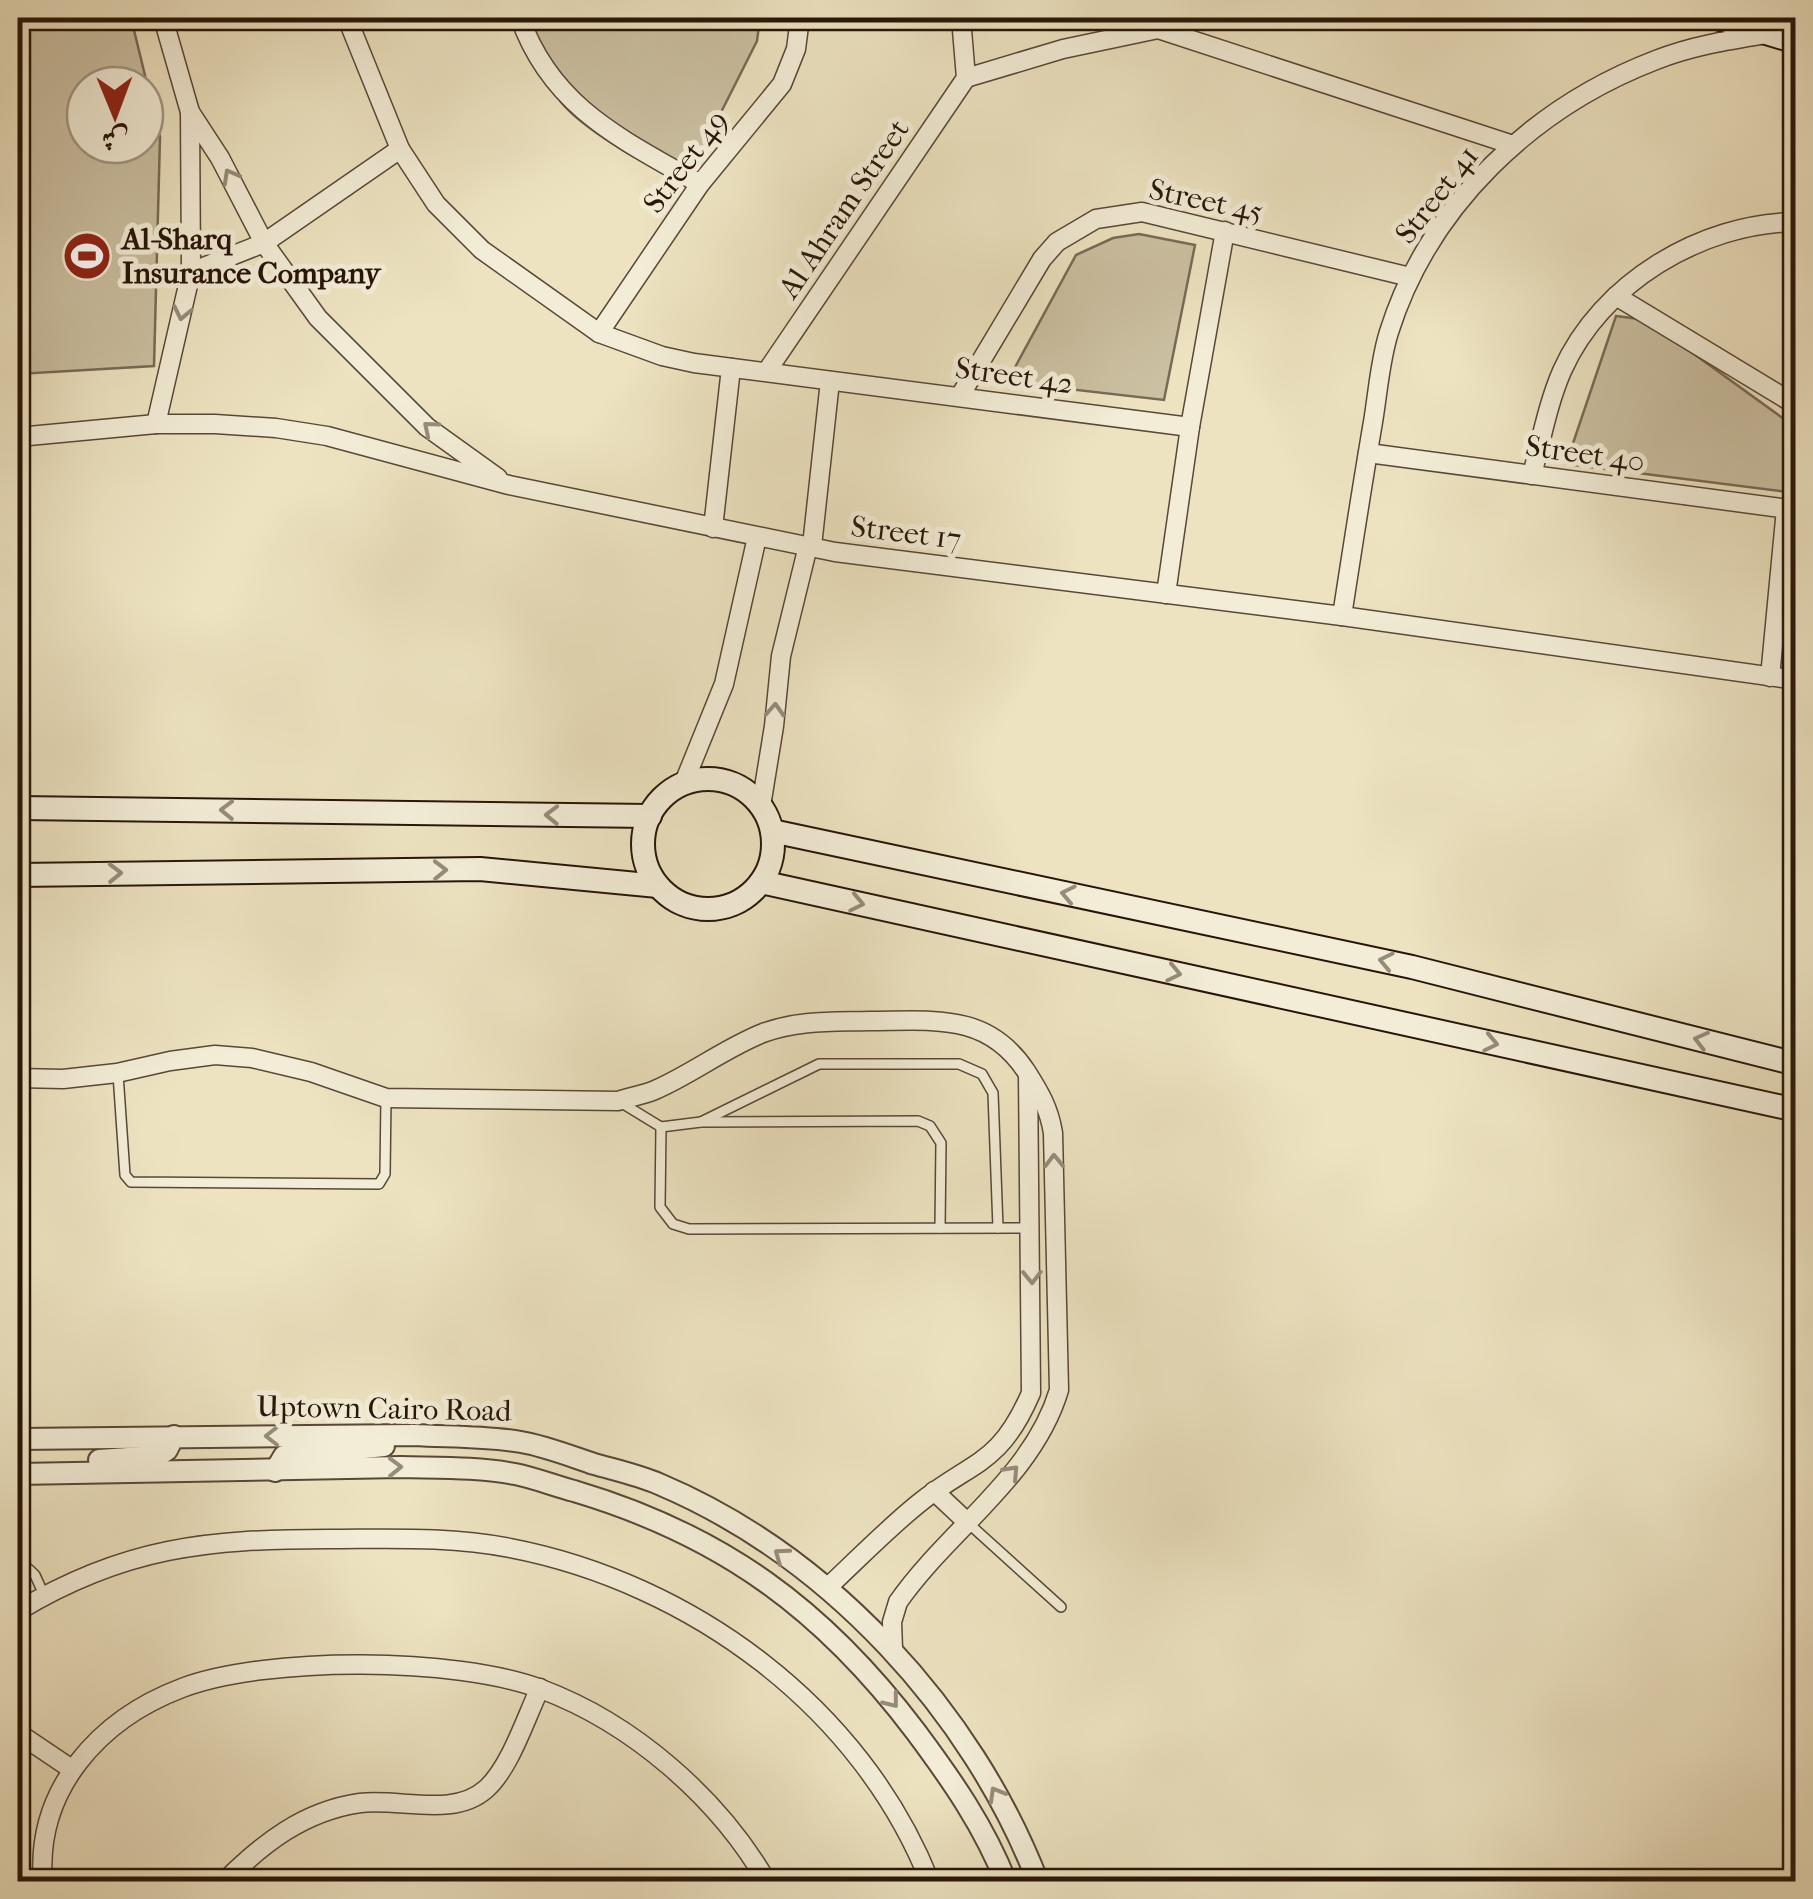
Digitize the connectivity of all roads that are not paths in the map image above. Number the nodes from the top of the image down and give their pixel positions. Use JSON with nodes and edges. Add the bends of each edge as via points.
{"nodes":[{"id":1,"x":163,"y":18,"type":"edge"},
{"id":2,"x":347,"y":18,"type":"edge"},
{"id":3,"x":520,"y":18,"type":"edge"},
{"id":4,"x":800,"y":18,"type":"edge"},
{"id":5,"x":961,"y":18,"type":"edge"},
{"id":6,"x":1134,"y":18,"type":"edge"},
{"id":7,"x":1717,"y":18,"type":"edge"},
{"id":8,"x":1158,"y":29,"type":"junction"},
{"id":9,"x":1780,"y":33,"type":"edge"},
{"id":10,"x":966,"y":78,"type":"junction"},
{"id":11,"x":190,"y":112,"type":"junction"},
{"id":12,"x":1513,"y":145,"type":"junction"},
{"id":13,"x":400,"y":149,"type":"junction"},
{"id":14,"x":700,"y":184,"type":"junction"},
{"id":15,"x":1796,"y":222,"type":"edge"},
{"id":16,"x":1225,"y":231,"type":"junction"},
{"id":17,"x":264,"y":243,"type":"junction"},
{"id":18,"x":191,"y":272,"type":"junction"},
{"id":19,"x":1410,"y":276,"type":"junction"},
{"id":20,"x":1616,"y":296,"type":"junction"},
{"id":21,"x":599,"y":333,"type":"junction"},
{"id":22,"x":731,"y":368,"type":"junction"},
{"id":23,"x":767,"y":372,"type":"junction"},
{"id":24,"x":830,"y":381,"type":"junction"},
{"id":25,"x":960,"y":396,"type":"junction"},
{"id":26,"x":1796,"y":406,"type":"edge"},
{"id":27,"x":156,"y":424,"type":"junction"},
{"id":28,"x":1190,"y":428,"type":"junction"},
{"id":29,"x":18,"y":437,"type":"edge"},
{"id":30,"x":1368,"y":453,"type":"junction"},
{"id":31,"x":1532,"y":474,"type":"junction"},
{"id":32,"x":509,"y":486,"type":"junction"},
{"id":33,"x":1791,"y":509,"type":"edge"},
{"id":34,"x":712,"y":528,"type":"junction"},
{"id":35,"x":757,"y":538,"type":"junction"},
{"id":36,"x":810,"y":546,"type":"junction"},
{"id":37,"x":1166,"y":594,"type":"junction"},
{"id":38,"x":1342,"y":616,"type":"junction"},
{"id":39,"x":1770,"y":677,"type":"junction"},
{"id":40,"x":1796,"y":680,"type":"edge"},
{"id":41,"x":682,"y":784,"type":"junction"},
{"id":42,"x":761,"y":806,"type":"junction"},
{"id":43,"x":18,"y":808,"type":"edge"},
{"id":44,"x":650,"y":816,"type":"junction"},
{"id":45,"x":772,"y":831,"type":"junction"},
{"id":46,"x":18,"y":874,"type":"edge"},
{"id":47,"x":761,"y":882,"type":"junction"},
{"id":48,"x":658,"y":886,"type":"junction"},
{"id":49,"x":1796,"y":1064,"type":"edge"},
{"id":50,"x":118,"y":1073,"type":"junction"},
{"id":51,"x":1028,"y":1075,"type":"junction"},
{"id":52,"x":18,"y":1078,"type":"edge"},
{"id":53,"x":386,"y":1098,"type":"junction"},
{"id":54,"x":618,"y":1101,"type":"junction"},
{"id":55,"x":1796,"y":1110,"type":"edge"},
{"id":56,"x":701,"y":1122,"type":"junction"},
{"id":57,"x":661,"y":1127,"type":"junction"},
{"id":58,"x":1055,"y":1227,"type":"junction"},
{"id":59,"x":940,"y":1228,"type":"junction"},
{"id":60,"x":998,"y":1228,"type":"junction"},
{"id":61,"x":1031,"y":1228,"type":"junction"},
{"id":62,"x":414,"y":1435,"type":"junction"},
{"id":63,"x":174,"y":1436,"type":"junction"},
{"id":64,"x":18,"y":1439,"type":"edge"},
{"id":65,"x":275,"y":1471,"type":"junction"},
{"id":66,"x":28,"y":1474,"type":"edge"},
{"id":67,"x":934,"y":1491,"type":"junction"},
{"id":68,"x":967,"y":1522,"type":"junction"},
{"id":69,"x":18,"y":1559,"type":"edge"},
{"id":70,"x":827,"y":1588,"type":"junction"},
{"id":71,"x":44,"y":1595,"type":"junction"},
{"id":72,"x":1061,"y":1607,"type":"dead end"},
{"id":73,"x":18,"y":1610,"type":"edge"},
{"id":74,"x":892,"y":1650,"type":"junction"},
{"id":75,"x":868,"y":1673,"type":"junction"},
{"id":76,"x":540,"y":1688,"type":"junction"},
{"id":77,"x":18,"y":1733,"type":"edge"},
{"id":78,"x":70,"y":1768,"type":"junction"},
{"id":79,"x":44,"y":1882,"type":"edge"},
{"id":80,"x":224,"y":1882,"type":"edge"},
{"id":81,"x":767,"y":1882,"type":"edge"},
{"id":82,"x":930,"y":1882,"type":"edge"},
{"id":83,"x":1006,"y":1882,"type":"edge"},
{"id":84,"x":1038,"y":1882,"type":"edge"}],
"edges":[{"from":1,"to":11,"type":"street"},
{"from":2,"to":13,"type":"street","name":"Street 42"},
{"from":3,"to":14,"type":"street","via":[[542,65],[582,112]]},
{"from":4,"to":14,"type":"street","name":"Street 49","via":[[782,84]]},
{"from":5,"to":10,"type":"street"},
{"from":6,"to":8,"type":"street"},
{"from":7,"to":9,"type":"main road"},
{"from":8,"to":10,"type":"street"},
{"from":8,"to":12,"type":"street"},
{"from":9,"to":12,"type":"street","name":"Street 41","via":[[1711,43],[1606,82]]},
{"from":10,"to":23,"type":"street","name":"Al Ahram Street"},
{"from":17,"to":11,"type":"street","one_way":true},
{"from":11,"to":18,"type":"street"},
{"from":12,"to":19,"type":"street","name":"Street 41","via":[[1473,184]]},
{"from":13,"to":17,"type":"street"},
{"from":13,"to":21,"type":"street","name":"Street 42","via":[[436,204],[482,250]]},
{"from":14,"to":21,"type":"street","name":"Street 49"},
{"from":15,"to":20,"type":"street","via":[[1724,231]]},
{"from":16,"to":19,"type":"street","name":"Street 45"},
{"from":16,"to":25,"type":"street","name":"Street 45","via":[[1142,212],[1076,228],[1042,258]]},
{"from":16,"to":28,"type":"street"},
{"from":17,"to":18,"type":"street"},
{"from":32,"to":17,"type":"street","one_way":true,"via":[[427,427],[353,354]]},
{"from":18,"to":27,"type":"street","one_way":true},
{"from":19,"to":30,"type":"street","name":"Street 41","via":[[1388,335]]},
{"from":20,"to":26,"type":"street"},
{"from":20,"to":31,"type":"street","via":[[1561,374]]},
{"from":21,"to":22,"type":"street","name":"Street 42","via":[[662,356]]},
{"from":22,"to":23,"type":"street","name":"Street 42"},
{"from":22,"to":34,"type":"street"},
{"from":23,"to":24,"type":"street","name":"Street 42"},
{"from":24,"to":25,"type":"street","name":"Street 42"},
{"from":24,"to":36,"type":"street"},
{"from":25,"to":28,"type":"street","name":"Street 42"},
{"from":27,"to":29,"type":"street","name":"Street 17"},
{"from":27,"to":32,"type":"street","name":"Street 17","via":[[327,436]]},
{"from":28,"to":37,"type":"street"},
{"from":30,"to":31,"type":"street","name":"Street 40"},
{"from":30,"to":38,"type":"street","name":"Street 41"},
{"from":31,"to":33,"type":"street","name":"Street 40"},
{"from":32,"to":34,"type":"street","name":"Street 17"},
{"from":33,"to":39,"type":"street"},
{"from":34,"to":35,"type":"street","name":"Street 17"},
{"from":35,"to":36,"type":"street","name":"Street 17"},
{"from":35,"to":41,"type":"street","via":[[724,684]]},
{"from":36,"to":37,"type":"street","name":"Street 17"},
{"from":42,"to":36,"type":"street","one_way":true,"via":[[781,656]]},
{"from":37,"to":38,"type":"street","name":"Street 17"},
{"from":38,"to":39,"type":"street","name":"Street 17"},
{"from":39,"to":40,"type":"street","name":"Street 17"},
{"from":41,"to":42,"type":"main road","via":[[726,782]]},
{"from":41,"to":44,"type":"main road"},
{"from":42,"to":45,"type":"main road"},
{"from":44,"to":43,"type":"main road","one_way":true},
{"from":44,"to":48,"type":"main road","via":[[643,852]]},
{"from":45,"to":47,"type":"main road","via":[[772,858]]},
{"from":49,"to":45,"type":"main road","one_way":true,"via":[[1412,967]]},
{"from":46,"to":48,"type":"main road","one_way":true,"via":[[480,870]]},
{"from":47,"to":48,"type":"main road","via":[[730,906],[704,909],[678,902]]},
{"from":47,"to":55,"type":"main road","one_way":true},
{"from":50,"to":52,"type":"street"},
{"from":50,"to":53,"type":"street","via":[[214,1055],[252,1058]]},
{"from":50,"to":53,"type":"lane","via":[[125,1175],[131,1182],[379,1184],[386,1174]]},
{"from":51,"to":54,"type":"street","via":[[1005,1044],[969,1026],[814,1022],[761,1034],[654,1090]]},
{"from":58,"to":51,"type":"street","one_way":true,"via":[[1051,1120]]},
{"from":51,"to":61,"type":"street"},
{"from":53,"to":54,"type":"street"},
{"from":54,"to":57,"type":"lane"},
{"from":56,"to":57,"type":"lane"},
{"from":56,"to":59,"type":"lane","via":[[930,1126],[940,1143]]},
{"from":56,"to":60,"type":"lane","via":[[819,1064],[959,1064],[982,1074],[993,1093]]},
{"from":57,"to":59,"type":"lane","via":[[660,1206],[673,1224],[690,1230]]},
{"from":58,"to":61,"type":"street"},
{"from":68,"to":58,"type":"street","one_way":true,"via":[[1031,1451],[1050,1419],[1058,1390]]},
{"from":59,"to":60,"type":"lane"},
{"from":60,"to":61,"type":"lane"},
{"from":61,"to":67,"type":"street","one_way":true,"via":[[1031,1394],[1003,1445]]},
{"from":62,"to":63,"type":"street","name":"Uptown Cairo Road","one_way":true},
{"from":62,"to":65,"type":"street","via":[[372,1448],[284,1456]]},
{"from":70,"to":62,"type":"street","name":"Uptown Cairo Road","one_way":true,"via":[[748,1531],[659,1484],[523,1442]]},
{"from":63,"to":64,"type":"street","name":"Uptown Cairo Road"},
{"from":63,"to":66,"type":"street","via":[[158,1456]]},
{"from":65,"to":66,"type":"street","name":"Uptown Cairo Road"},
{"from":65,"to":75,"type":"street","name":"Uptown Cairo Road","one_way":true,"via":[[401,1466],[498,1472],[626,1507],[705,1542],[782,1592]]},
{"from":67,"to":68,"type":"street"},
{"from":67,"to":70,"type":"street"},
{"from":68,"to":72,"type":"lane"},
{"from":68,"to":74,"type":"street","via":[[898,1602]]},
{"from":69,"to":71,"type":"lane"},
{"from":70,"to":74,"type":"street","name":"Uptown Cairo Road"},
{"from":71,"to":73,"type":"street"},
{"from":71,"to":82,"type":"street","via":[[140,1556],[258,1539],[458,1541],[602,1573],[703,1621],[792,1688],[867,1770]]},
{"from":74,"to":75,"type":"street"},
{"from":84,"to":74,"type":"street","name":"Uptown Cairo Road","one_way":true,"via":[[999,1796],[953,1722]]},
{"from":75,"to":83,"type":"street","name":"Uptown Cairo Road","one_way":true,"via":[[961,1792]]},
{"from":76,"to":78,"type":"street","via":[[386,1665],[230,1676],[141,1706]]},
{"from":76,"to":80,"type":"street","via":[[485,1791],[449,1805],[394,1800],[322,1812],[259,1847]]},
{"from":76,"to":81,"type":"street","via":[[659,1758],[710,1806]]},
{"from":77,"to":78,"type":"street"},
{"from":78,"to":79,"type":"street","via":[[44,1842]]}]}
